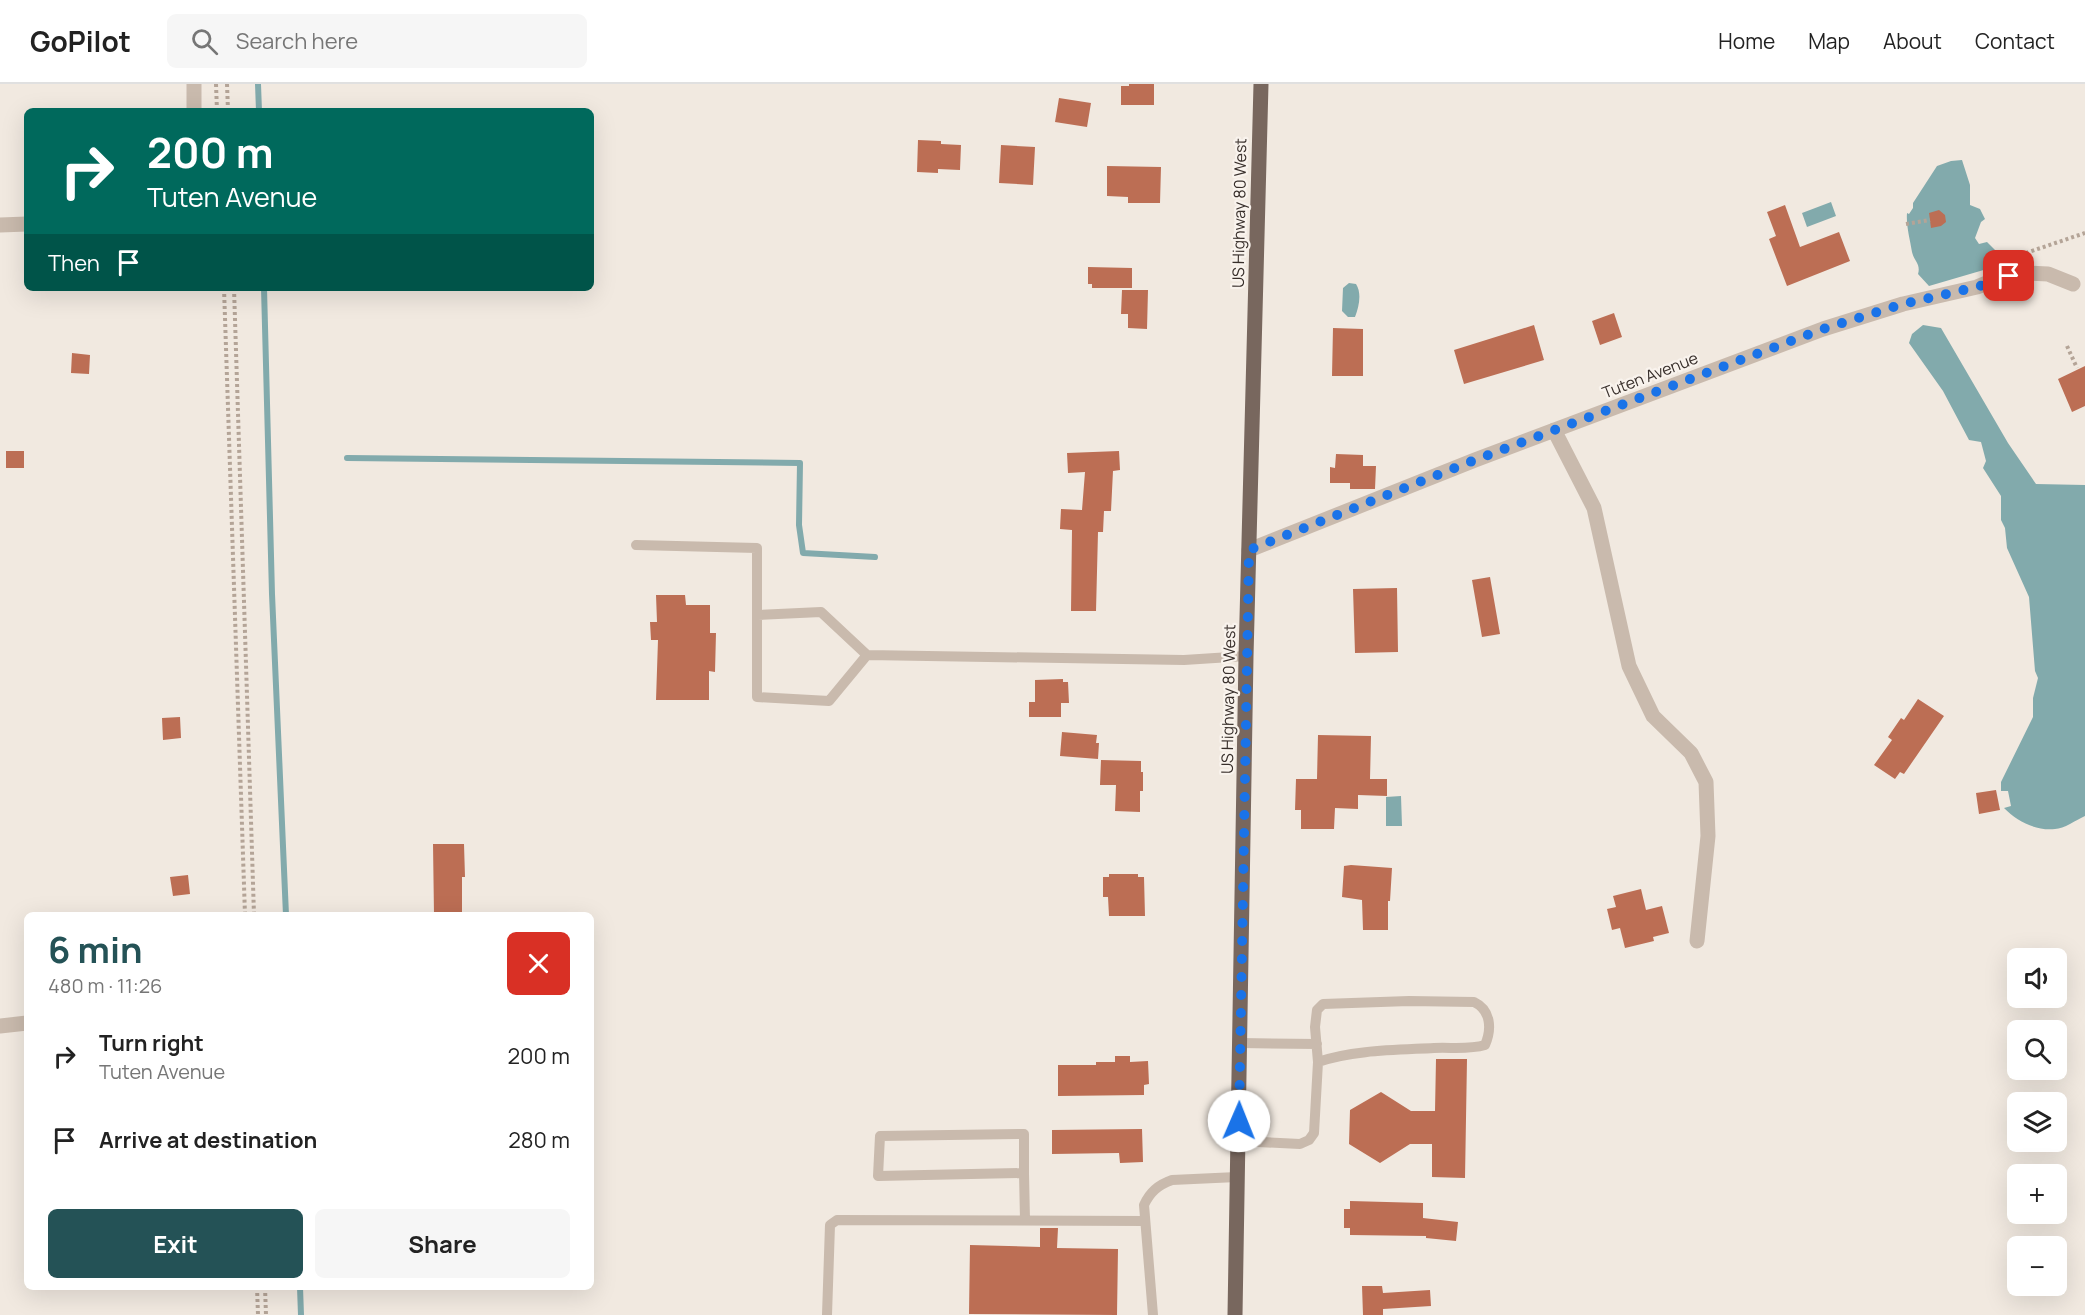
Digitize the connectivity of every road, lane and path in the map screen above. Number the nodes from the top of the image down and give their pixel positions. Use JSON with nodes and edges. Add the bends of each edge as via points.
{"nodes":[{"id":1,"x":194,"y":84,"type":"edge"},
{"id":2,"x":216,"y":84,"type":"edge"},
{"id":3,"x":227,"y":84,"type":"edge"},
{"id":4,"x":1261,"y":84,"type":"edge"},
{"id":5,"x":194,"y":108,"type":"edge"},
{"id":6,"x":217,"y":108,"type":"edge"},
{"id":7,"x":228,"y":108,"type":"edge"},
{"id":8,"x":1930,"y":220,"type":"dead end"},
{"id":9,"x":24,"y":224,"type":"edge"},
{"id":10,"x":1906,"y":224,"type":"dead end"},
{"id":11,"x":0,"y":225,"type":"edge"},
{"id":12,"x":2085,"y":233,"type":"edge"},
{"id":13,"x":2020,"y":255,"type":"dead end"},
{"id":14,"x":2073,"y":284,"type":"dead end"},
{"id":15,"x":224,"y":291,"type":"edge"},
{"id":16,"x":234,"y":291,"type":"edge"},
{"id":17,"x":2067,"y":346,"type":"dead end"},
{"id":18,"x":2077,"y":368,"type":"dead end"},
{"id":19,"x":1554,"y":430,"type":"junction"},
{"id":20,"x":636,"y":545,"type":"dead end"},
{"id":21,"x":1249,"y":550,"type":"junction"},
{"id":22,"x":758,"y":615,"type":"junction"},
{"id":23,"x":867,"y":655,"type":"junction"},
{"id":24,"x":1246,"y":656,"type":"junction"},
{"id":25,"x":244,"y":912,"type":"edge"},
{"id":26,"x":254,"y":912,"type":"edge"},
{"id":27,"x":1697,"y":941,"type":"dead end"},
{"id":28,"x":24,"y":1023,"type":"edge"},
{"id":29,"x":0,"y":1026,"type":"edge"},
{"id":30,"x":1241,"y":1043,"type":"junction"},
{"id":31,"x":1317,"y":1044,"type":"junction"},
{"id":32,"x":1318,"y":1062,"type":"junction"},
{"id":33,"x":1239,"y":1141,"type":"junction"},
{"id":34,"x":1024,"y":1173,"type":"junction"},
{"id":35,"x":1237,"y":1177,"type":"junction"},
{"id":36,"x":1025,"y":1220,"type":"junction"},
{"id":37,"x":1145,"y":1221,"type":"junction"},
{"id":38,"x":257,"y":1290,"type":"edge"},
{"id":39,"x":265,"y":1290,"type":"edge"},
{"id":40,"x":258,"y":1315,"type":"edge"},
{"id":41,"x":266,"y":1315,"type":"edge"},
{"id":42,"x":827,"y":1315,"type":"edge"},
{"id":43,"x":1153,"y":1315,"type":"edge"},
{"id":44,"x":1235,"y":1315,"type":"edge"}],
"edges":[{"from":1,"to":5,"type":"street"},
{"from":2,"to":6,"type":"path"},
{"from":3,"to":7,"type":"path"},
{"from":4,"to":21,"type":"main road","name":"US Highway 80 West"},
{"from":8,"to":10,"type":"path"},
{"from":9,"to":11,"type":"street"},
{"from":12,"to":13,"type":"path"},
{"from":14,"to":19,"type":"street","name":"Tuten Avenue","via":[[2048,274],[2024,273],[1903,304],[1823,329]]},
{"from":15,"to":25,"type":"path"},
{"from":16,"to":26,"type":"path"},
{"from":17,"to":18,"type":"path"},
{"from":19,"to":21,"type":"street","name":"Tuten Avenue"},
{"from":19,"to":27,"type":"street","via":[[1594,508],[1629,666],[1653,716],[1691,753],[1706,782],[1708,836]]},
{"from":20,"to":22,"type":"lane","via":[[757,548]]},
{"from":21,"to":24,"type":"main road","name":"US Highway 80 West"},
{"from":22,"to":23,"type":"lane","via":[[821,612]]},
{"from":22,"to":23,"type":"lane","via":[[757,697],[829,701]]},
{"from":23,"to":24,"type":"lane","via":[[1162,660]]},
{"from":24,"to":30,"type":"main road","name":"US Highway 80 West"},
{"from":28,"to":29,"type":"street"},
{"from":30,"to":31,"type":"lane"},
{"from":30,"to":33,"type":"main road","name":"US Highway 80 West"},
{"from":31,"to":32,"type":"lane"},
{"from":31,"to":32,"type":"lane","via":[[1317,1010],[1323,1004],[1474,1002],[1488,1015],[1488,1039],[1476,1048],[1335,1056]]},
{"from":32,"to":33,"type":"lane","via":[[1314,1133],[1309,1140],[1300,1144]]},
{"from":33,"to":35,"type":"main road","name":"US Highway 80 West"},
{"from":34,"to":34,"type":"lane","via":[[878,1176],[880,1136],[1024,1134]]},
{"from":34,"to":36,"type":"lane"},
{"from":35,"to":37,"type":"lane","via":[[1172,1180],[1163,1184],[1150,1193],[1143,1205]]},
{"from":35,"to":44,"type":"main road","name":"US Highway 80 West"},
{"from":36,"to":37,"type":"lane"},
{"from":36,"to":42,"type":"lane","via":[[837,1220],[830,1226]]},
{"from":37,"to":43,"type":"lane"},
{"from":38,"to":40,"type":"path"},
{"from":39,"to":41,"type":"path"}]}
